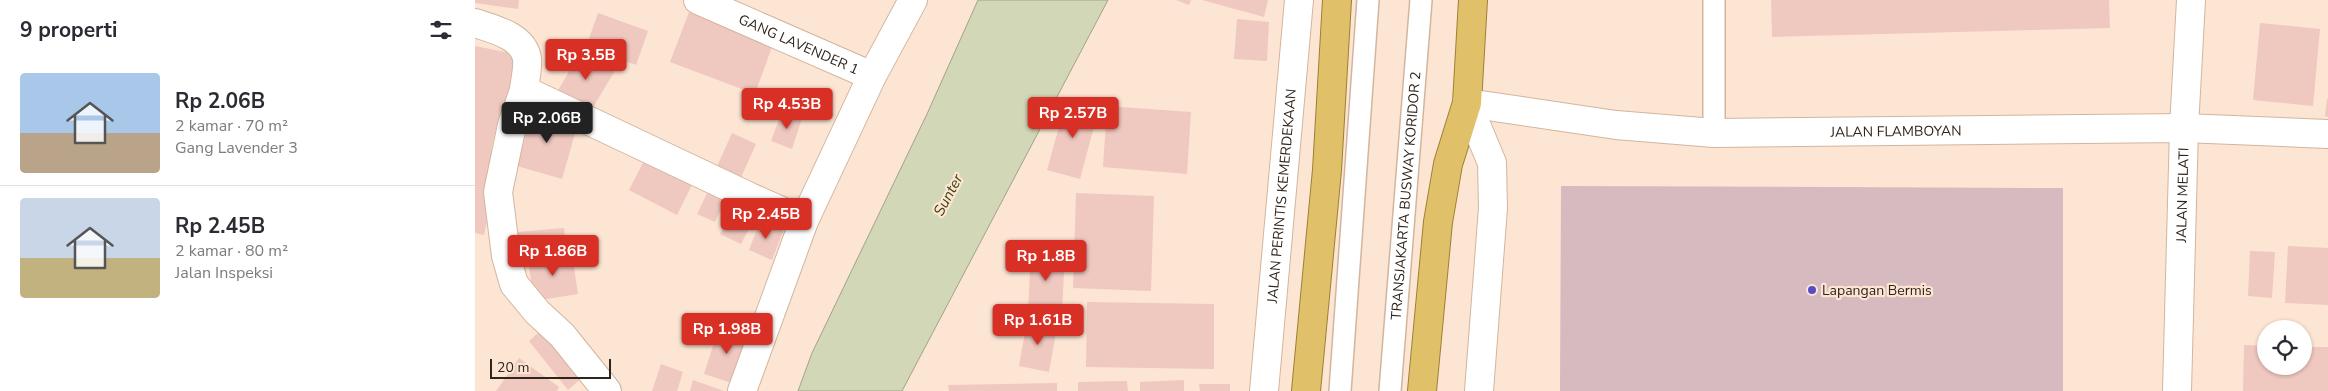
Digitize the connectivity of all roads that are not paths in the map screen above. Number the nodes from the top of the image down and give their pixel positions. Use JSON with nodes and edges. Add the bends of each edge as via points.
{"nodes":[{"id":1,"x":698,"y":0,"type":"edge"},
{"id":2,"x":913,"y":0,"type":"edge"},
{"id":3,"x":1299,"y":0,"type":"edge"},
{"id":4,"x":1337,"y":0,"type":"edge"},
{"id":5,"x":1368,"y":0,"type":"edge"},
{"id":6,"x":1421,"y":0,"type":"edge"},
{"id":7,"x":1473,"y":0,"type":"edge"},
{"id":8,"x":1714,"y":0,"type":"edge"},
{"id":9,"x":2191,"y":0,"type":"edge"},
{"id":10,"x":475,"y":23,"type":"edge"},
{"id":11,"x":872,"y":76,"type":"junction"},
{"id":12,"x":524,"y":90,"type":"junction"},
{"id":13,"x":1467,"y":103,"type":"junction"},
{"id":14,"x":2184,"y":128,"type":"junction"},
{"id":15,"x":1714,"y":133,"type":"junction"},
{"id":16,"x":2328,"y":134,"type":"edge"},
{"id":17,"x":804,"y":221,"type":"junction"},
{"id":18,"x":607,"y":391,"type":"edge"},
{"id":19,"x":742,"y":391,"type":"edge"},
{"id":20,"x":1264,"y":391,"type":"edge"},
{"id":21,"x":1306,"y":391,"type":"edge"},
{"id":22,"x":1341,"y":391,"type":"edge"},
{"id":23,"x":1391,"y":391,"type":"edge"},
{"id":24,"x":1422,"y":391,"type":"edge"},
{"id":25,"x":1479,"y":391,"type":"edge"},
{"id":26,"x":2177,"y":391,"type":"edge"}],
"edges":[{"from":1,"to":11,"type":"street","name":"GANG LAVENDER 1"},
{"from":2,"to":11,"type":"street"},
{"from":3,"to":20,"type":"street","name":"JALAN PERINTIS KEMERDEKAAN"},
{"from":4,"to":21,"type":"highway","via":[[1327,170]]},
{"from":5,"to":22,"type":"lane"},
{"from":6,"to":23,"type":"lane","name":"TRANSJAKARTA BUSWAY KORIDOR 2"},
{"from":7,"to":13,"type":"highway"},
{"from":8,"to":15,"type":"lane"},
{"from":9,"to":14,"type":"street","name":"JALAN MELATI"},
{"from":10,"to":12,"type":"street","via":[[510,36],[525,52]]},
{"from":11,"to":17,"type":"street"},
{"from":12,"to":17,"type":"street"},
{"from":12,"to":18,"type":"street","via":[[512,124],[498,192],[506,256],[514,284],[562,335]]},
{"from":13,"to":15,"type":"street","name":"JALAN FLAMBOYAN","via":[[1616,124]]},
{"from":13,"to":24,"type":"highway","via":[[1448,164],[1438,222]]},
{"from":13,"to":25,"type":"street","via":[[1492,163],[1493,208]]},
{"from":14,"to":15,"type":"street","name":"JALAN FLAMBOYAN"},
{"from":14,"to":16,"type":"street","name":"JALAN FLAMBOYAN"},
{"from":14,"to":26,"type":"street","name":"JALAN MELATI"},
{"from":17,"to":19,"type":"street"}]}
